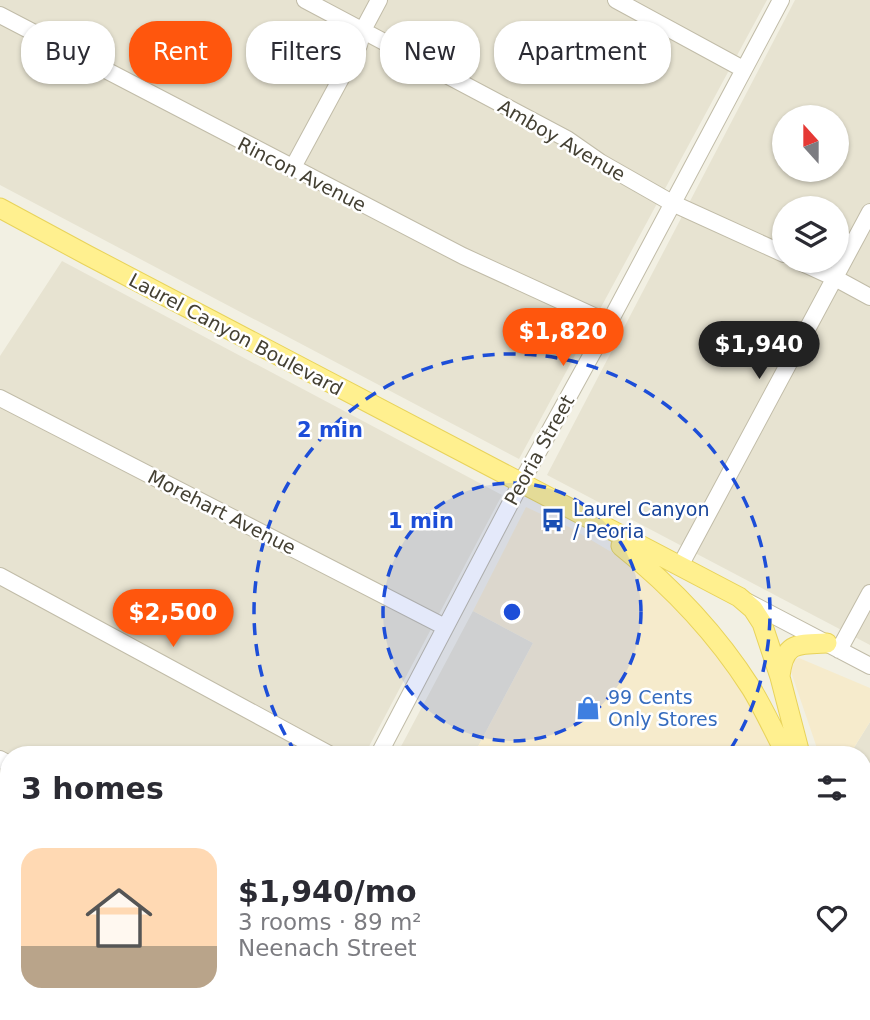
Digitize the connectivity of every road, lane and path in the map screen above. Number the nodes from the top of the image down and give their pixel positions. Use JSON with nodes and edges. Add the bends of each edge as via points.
{"nodes":[{"id":1,"x":305,"y":0,"type":"edge"},
{"id":2,"x":379,"y":0,"type":"edge"},
{"id":3,"x":616,"y":0,"type":"edge"},
{"id":4,"x":780,"y":0,"type":"edge"},
{"id":5,"x":0,"y":15,"type":"edge"},
{"id":6,"x":346,"y":21,"type":"edge"},
{"id":7,"x":366,"y":24,"type":"edge"},
{"id":8,"x":366,"y":32,"type":"edge"},
{"id":9,"x":743,"y":69,"type":"junction"},
{"id":10,"x":338,"y":84,"type":"edge"},
{"id":11,"x":292,"y":169,"type":"junction"},
{"id":12,"x":672,"y":203,"type":"junction"},
{"id":13,"x":0,"y":208,"type":"edge"},
{"id":14,"x":870,"y":212,"type":"edge"},
{"id":15,"x":772,"y":249,"type":"edge"},
{"id":16,"x":824,"y":273,"type":"edge"},
{"id":17,"x":835,"y":278,"type":"junction"},
{"id":18,"x":870,"y":298,"type":"edge"},
{"id":19,"x":609,"y":323,"type":"junction"},
{"id":20,"x":0,"y":398,"type":"edge"},
{"id":21,"x":521,"y":483,"type":"junction"},
{"id":22,"x":584,"y":517,"type":"junction"},
{"id":23,"x":680,"y":566,"type":"junction"},
{"id":24,"x":0,"y":576,"type":"edge"},
{"id":25,"x":870,"y":593,"type":"edge"},
{"id":26,"x":739,"y":597,"type":"junction"},
{"id":27,"x":445,"y":627,"type":"junction"},
{"id":28,"x":833,"y":646,"type":"junction"},
{"id":29,"x":870,"y":666,"type":"edge"},
{"id":30,"x":780,"y":677,"type":"junction"},
{"id":31,"x":315,"y":746,"type":"edge"},
{"id":32,"x":383,"y":746,"type":"edge"},
{"id":33,"x":782,"y":746,"type":"edge"},
{"id":34,"x":798,"y":746,"type":"edge"}],
"edges":[{"from":1,"to":6,"type":"street","name":"Amboy Avenue"},
{"from":2,"to":7,"type":"street"},
{"from":3,"to":9,"type":"street"},
{"from":4,"to":9,"type":"street","name":"Peoria Street"},
{"from":5,"to":11,"type":"street","name":"Rincon Avenue"},
{"from":8,"to":12,"type":"street","name":"Amboy Avenue","via":[[567,139]]},
{"from":9,"to":12,"type":"street","name":"Peoria Street"},
{"from":10,"to":11,"type":"street"},
{"from":11,"to":19,"type":"street","name":"Rincon Avenue","via":[[463,256]]},
{"from":12,"to":15,"type":"street","name":"Amboy Avenue"},
{"from":12,"to":19,"type":"street","name":"Peoria Street"},
{"from":13,"to":21,"type":"main road","name":"Laurel Canyon Boulevard"},
{"from":14,"to":17,"type":"street"},
{"from":16,"to":17,"type":"street"},
{"from":17,"to":18,"type":"street"},
{"from":17,"to":23,"type":"street"},
{"from":19,"to":21,"type":"street","name":"Peoria Street"},
{"from":20,"to":27,"type":"street","name":"Morehart Avenue"},
{"from":21,"to":22,"type":"main road","name":"Laurel Canyon Boulevard"},
{"from":21,"to":27,"type":"street","name":"Peoria Street"},
{"from":22,"to":23,"type":"main road","name":"Laurel Canyon Boulevard"},
{"from":22,"to":33,"type":"main road","name":"Laurel Canyon Boulevard","via":[[644,565],[719,641]]},
{"from":23,"to":26,"type":"main road","name":"Laurel Canyon Boulevard"},
{"from":24,"to":31,"type":"street"},
{"from":25,"to":28,"type":"street"},
{"from":26,"to":28,"type":"street"},
{"from":26,"to":30,"type":"main road","name":"Laurel Canyon Boulevard","via":[[762,623]]},
{"from":27,"to":32,"type":"street","name":"Peoria Street"},
{"from":28,"to":29,"type":"street"},
{"from":28,"to":30,"type":"main road","via":[[794,647],[782,658]]},
{"from":30,"to":34,"type":"main road","name":"Laurel Canyon Boulevard"}]}
